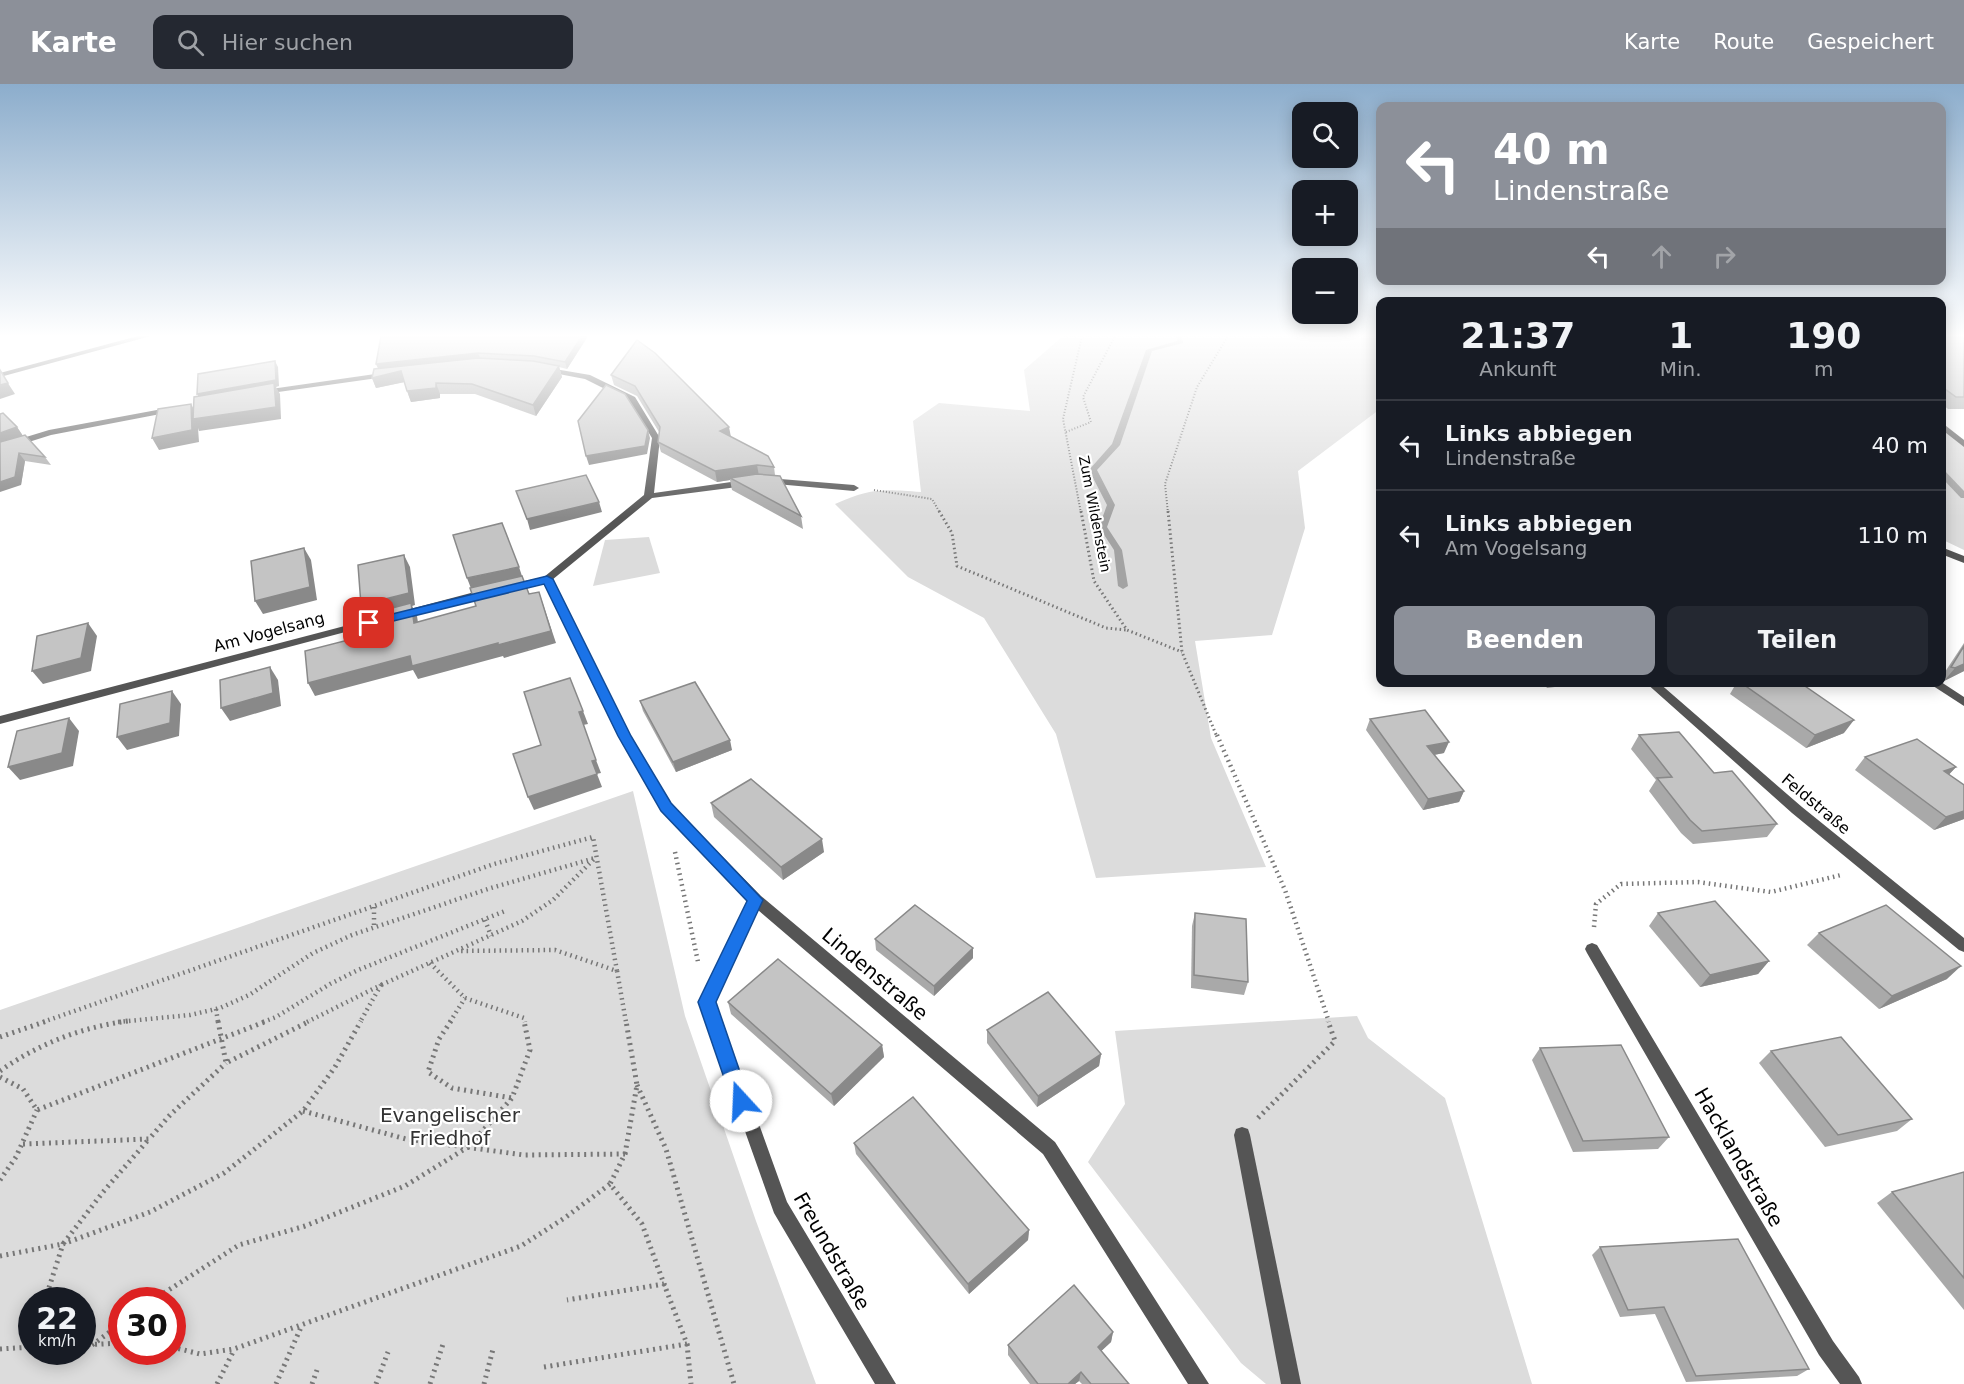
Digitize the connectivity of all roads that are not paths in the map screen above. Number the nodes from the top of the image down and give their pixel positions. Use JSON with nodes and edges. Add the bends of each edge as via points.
{"nodes":[{"id":1,"x":627,"y":397,"type":"edge"},
{"id":2,"x":178,"y":408,"type":"edge"},
{"id":3,"x":1946,"y":428,"type":"edge"},
{"id":4,"x":1962,"y":439,"type":"edge"},
{"id":5,"x":0,"y":448,"type":"edge"},
{"id":6,"x":854,"y":488,"type":"road end"},
{"id":7,"x":650,"y":496,"type":"junction"},
{"id":8,"x":1946,"y":552,"type":"edge"},
{"id":9,"x":1964,"y":560,"type":"edge"},
{"id":10,"x":547,"y":579,"type":"junction"},
{"id":11,"x":1656,"y":687,"type":"edge"},
{"id":12,"x":1940,"y":687,"type":"edge"},
{"id":13,"x":1964,"y":702,"type":"edge"},
{"id":14,"x":0,"y":720,"type":"edge"},
{"id":15,"x":756,"y":900,"type":"junction"},
{"id":16,"x":1964,"y":946,"type":"edge"},
{"id":17,"x":1592,"y":949,"type":"road end"},
{"id":18,"x":1242,"y":1135,"type":"road end"},
{"id":19,"x":886,"y":1384,"type":"edge"},
{"id":20,"x":1199,"y":1384,"type":"edge"},
{"id":21,"x":1291,"y":1384,"type":"edge"},
{"id":22,"x":1852,"y":1384,"type":"edge"}],
"edges":[{"from":1,"to":7,"type":"street","via":[[656,438]]},
{"from":2,"to":5,"type":"street","via":[[49,432]]},
{"from":3,"to":4,"type":"street"},
{"from":6,"to":7,"type":"street","via":[[759,481]]},
{"from":7,"to":10,"type":"street"},
{"from":8,"to":9,"type":"street"},
{"from":10,"to":14,"type":"street","name":"Am Vogelsang"},
{"from":10,"to":15,"type":"street","name":"Lindenstraße","via":[[624,736],[666,807]]},
{"from":11,"to":16,"type":"street","name":"Feldstraße"},
{"from":12,"to":13,"type":"street"},
{"from":15,"to":19,"type":"street","name":"Freundstraße","via":[[707,1002],[780,1207]]},
{"from":15,"to":20,"type":"street","name":"Lindenstraße","via":[[1049,1148]]},
{"from":17,"to":22,"type":"street","name":"Hacklandstraße","via":[[1826,1348]]},
{"from":18,"to":21,"type":"street"}]}
